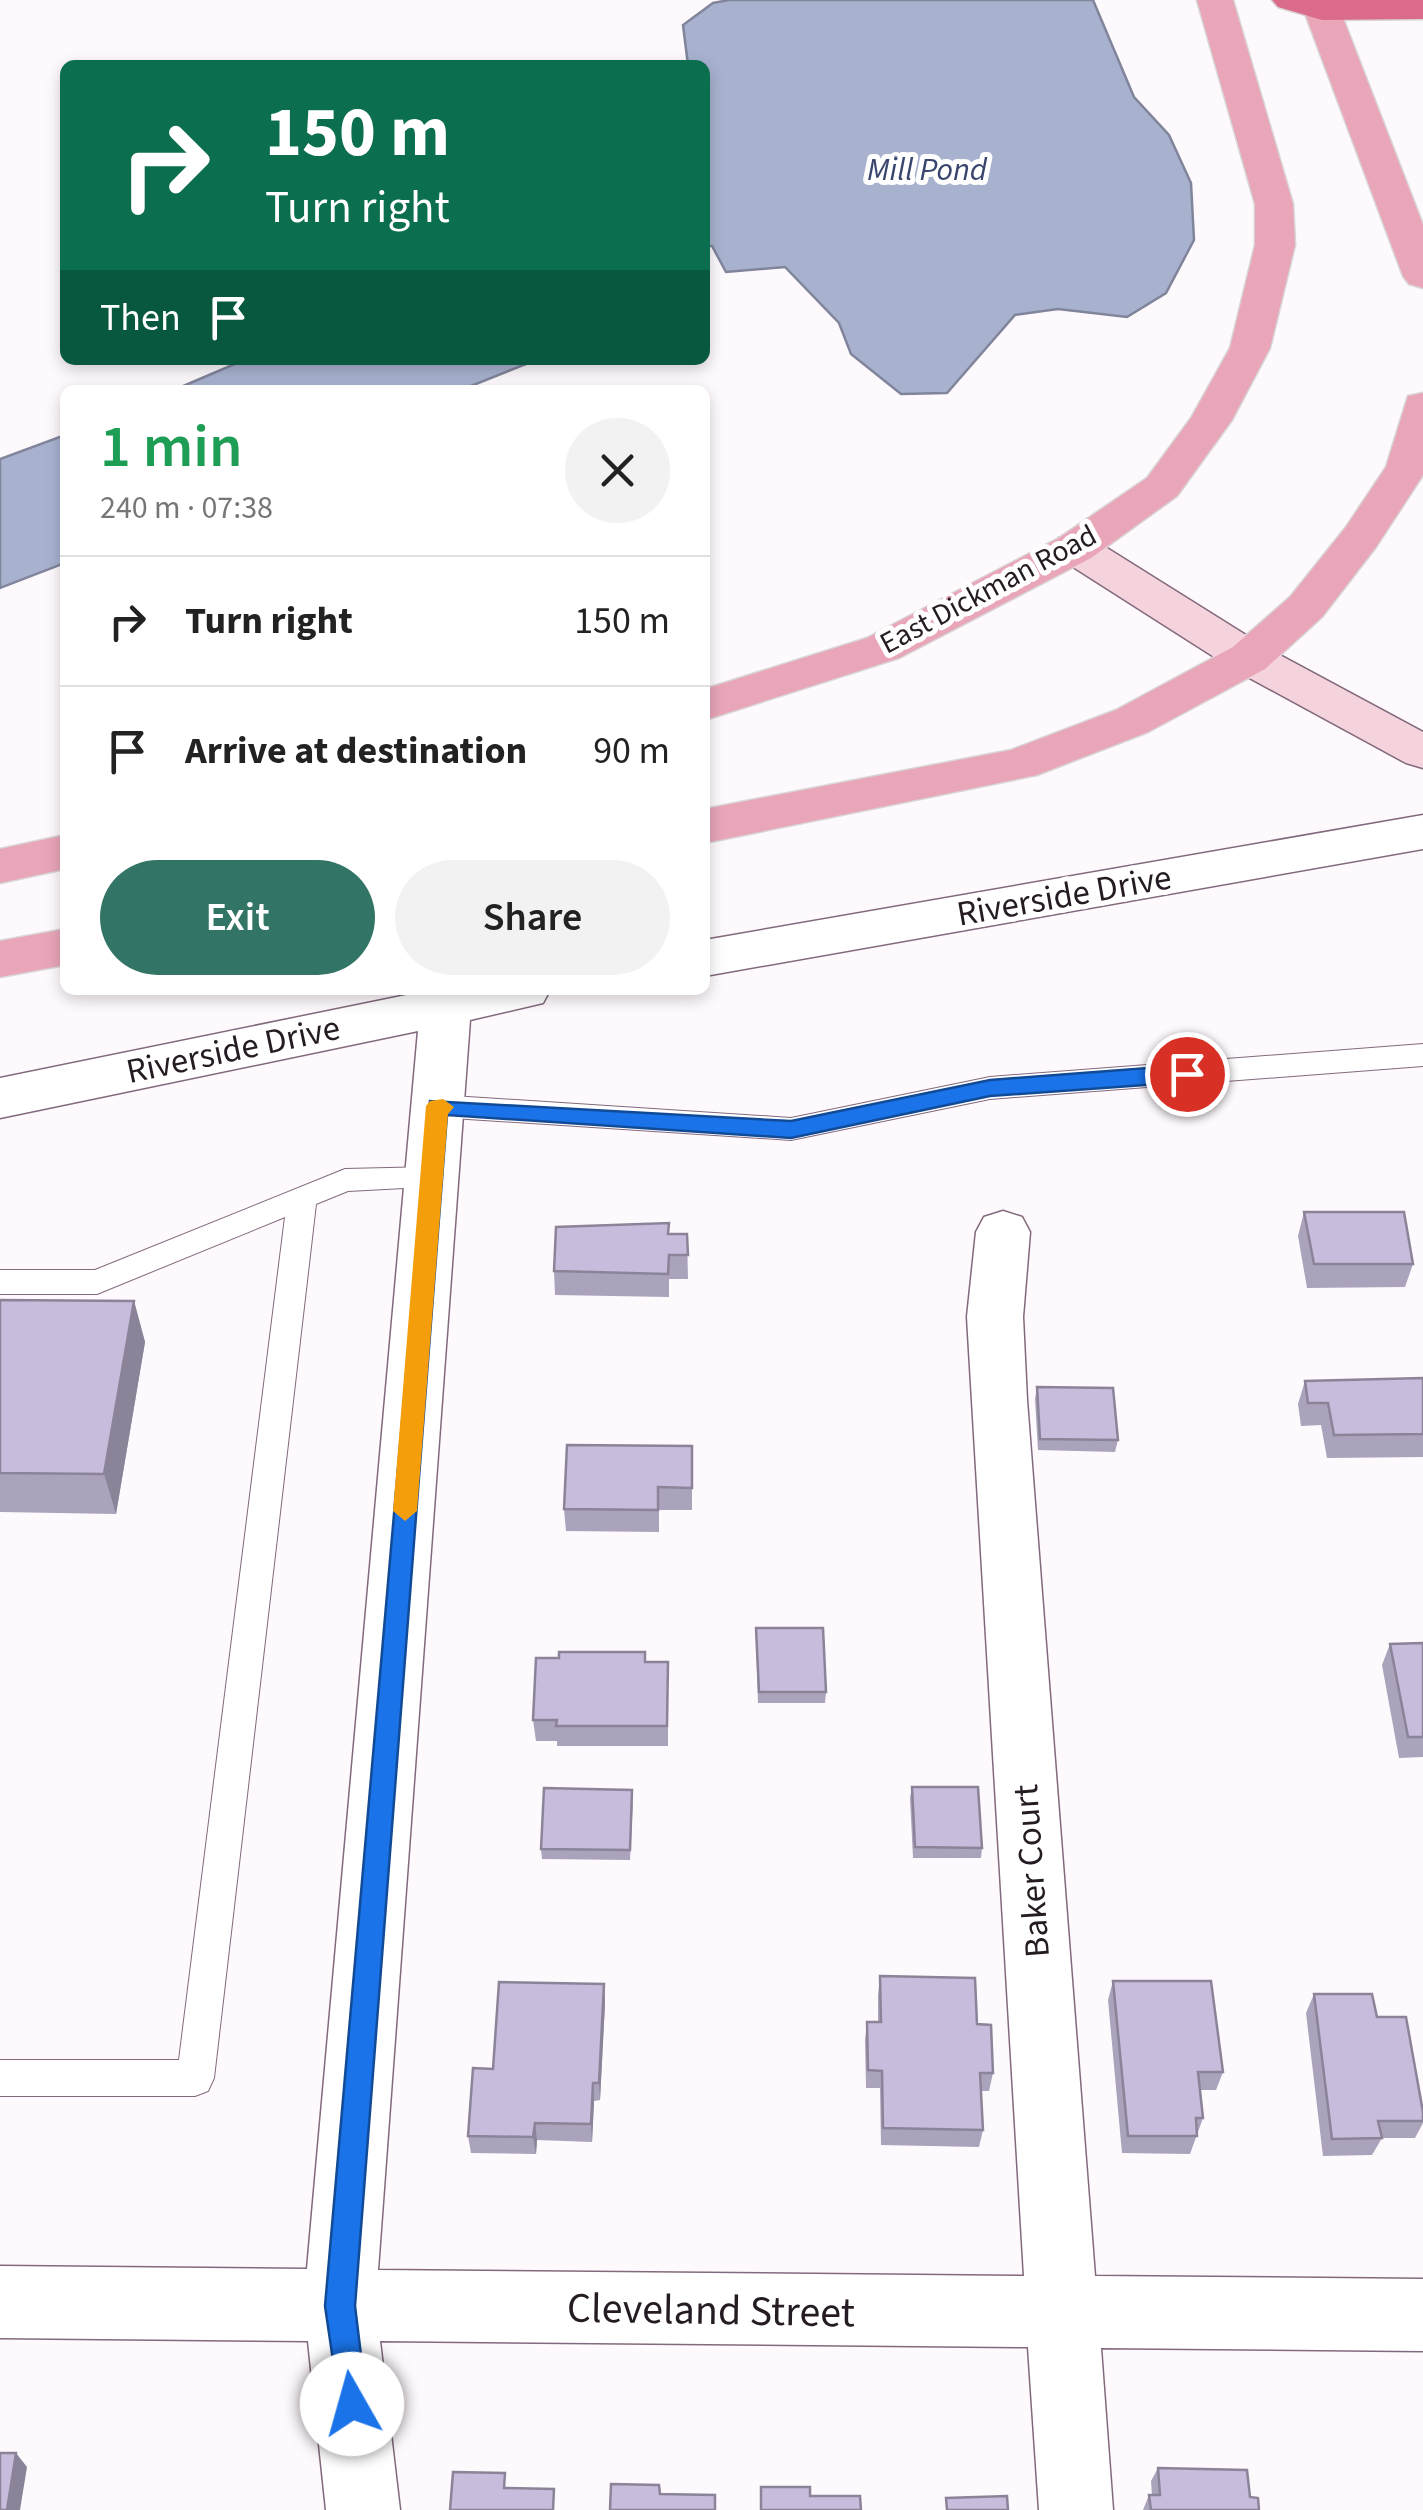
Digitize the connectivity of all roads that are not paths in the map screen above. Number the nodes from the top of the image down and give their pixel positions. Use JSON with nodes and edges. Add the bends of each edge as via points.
{"nodes":[{"id":1,"x":1215,"y":0,"type":"edge"},
{"id":2,"x":1310,"y":3,"type":"edge"},
{"id":3,"x":1423,"y":8,"type":"edge"},
{"id":4,"x":1423,"y":276,"type":"edge"},
{"id":5,"x":1423,"y":405,"type":"edge"},
{"id":6,"x":1075,"y":548,"type":"junction"},
{"id":7,"x":1249,"y":658,"type":"junction"},
{"id":8,"x":710,"y":703,"type":"edge"},
{"id":9,"x":1423,"y":752,"type":"edge"},
{"id":10,"x":710,"y":825,"type":"edge"},
{"id":11,"x":1423,"y":832,"type":"edge"},
{"id":12,"x":60,"y":853,"type":"edge"},
{"id":13,"x":0,"y":866,"type":"edge"},
{"id":14,"x":60,"y":948,"type":"edge"},
{"id":15,"x":710,"y":957,"type":"edge"},
{"id":16,"x":0,"y":959,"type":"edge"},
{"id":17,"x":497,"y":995,"type":"edge"},
{"id":18,"x":446,"y":1004,"type":"junction"},
{"id":19,"x":1423,"y":1056,"type":"edge"},
{"id":20,"x":0,"y":1098,"type":"edge"},
{"id":21,"x":437,"y":1106,"type":"junction"},
{"id":22,"x":432,"y":1178,"type":"junction"},
{"id":23,"x":302,"y":1198,"type":"junction"},
{"id":24,"x":1003,"y":1232,"type":"dead end"},
{"id":25,"x":0,"y":1282,"type":"edge"},
{"id":26,"x":0,"y":2078,"type":"edge"},
{"id":27,"x":0,"y":2302,"type":"edge"},
{"id":28,"x":340,"y":2306,"type":"junction"},
{"id":29,"x":1062,"y":2313,"type":"junction"},
{"id":30,"x":1423,"y":2316,"type":"edge"},
{"id":31,"x":363,"y":2510,"type":"edge"},
{"id":32,"x":1076,"y":2510,"type":"edge"}],
"edges":[{"from":1,"to":6,"type":"main road","name":"East Dickman Road","via":[[1274,204],[1275,245],[1250,348],[1233,386],[1162,487]]},
{"from":2,"to":3,"type":"highway"},
{"from":2,"to":4,"type":"main road"},
{"from":5,"to":7,"type":"main road","via":[[1407,467],[1361,538],[1306,608]]},
{"from":6,"to":7,"type":"street"},
{"from":6,"to":8,"type":"main road","name":"East Dickman Road","via":[[883,648]]},
{"from":7,"to":9,"type":"street"},
{"from":7,"to":10,"type":"main road","via":[[1132,721],[1020,764]]},
{"from":11,"to":15,"type":"street","name":"Riverside Drive"},
{"from":12,"to":13,"type":"main road"},
{"from":14,"to":16,"type":"main road"},
{"from":17,"to":18,"type":"street","name":"Riverside Drive"},
{"from":18,"to":20,"type":"street","name":"Riverside Drive"},
{"from":18,"to":21,"type":"street"},
{"from":19,"to":21,"type":"lane","via":[[990,1088],[791,1129]]},
{"from":21,"to":22,"type":"street"},
{"from":22,"to":23,"type":"lane","via":[[345,1180]]},
{"from":22,"to":28,"type":"street"},
{"from":23,"to":25,"type":"lane","via":[[97,1282]]},
{"from":23,"to":26,"type":"lane","via":[[194,2078]]},
{"from":24,"to":29,"type":"street","name":"Baker Court","via":[[995,1316],[998,1400]]},
{"from":27,"to":28,"type":"street","name":"Cleveland Street"},
{"from":28,"to":29,"type":"street","name":"Cleveland Street"},
{"from":28,"to":31,"type":"street"},
{"from":29,"to":30,"type":"street","name":"Cleveland Street"},
{"from":29,"to":32,"type":"street","name":"Baker Court"}]}
